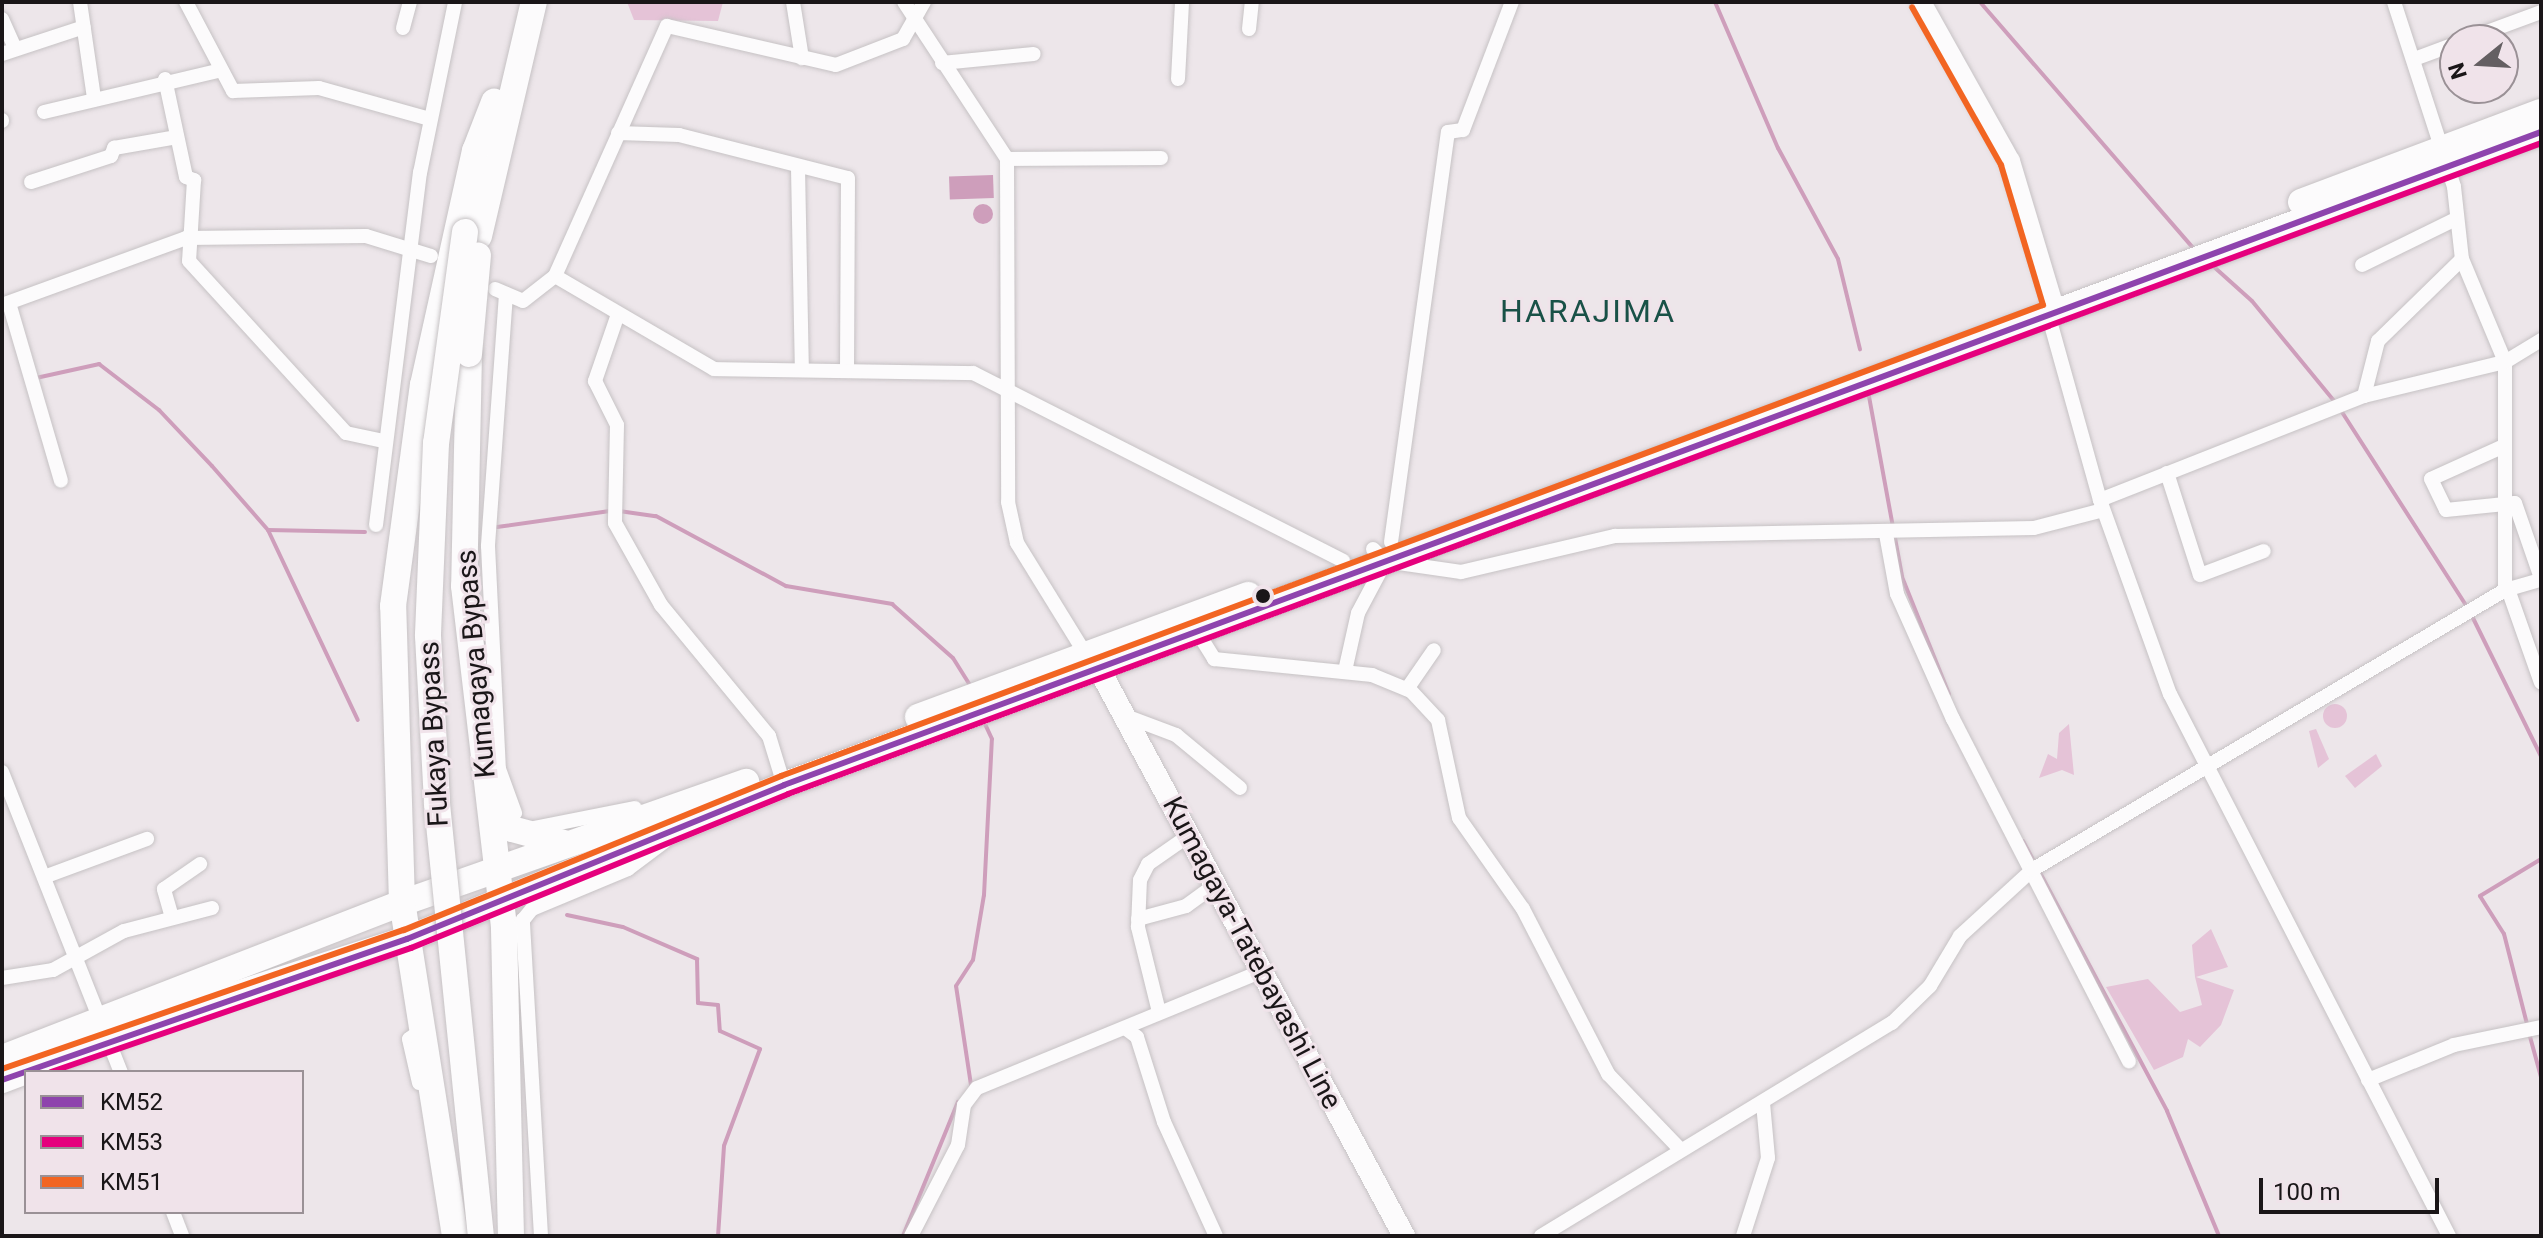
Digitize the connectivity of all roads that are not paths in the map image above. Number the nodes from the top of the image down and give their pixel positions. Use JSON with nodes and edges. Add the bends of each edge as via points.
{"nodes":[{"id":1,"x":80,"y":2,"type":"edge"},
{"id":2,"x":186,"y":2,"type":"edge"},
{"id":3,"x":410,"y":2,"type":"edge"},
{"id":4,"x":455,"y":2,"type":"edge"},
{"id":5,"x":520,"y":2,"type":"edge"},
{"id":6,"x":534,"y":2,"type":"edge"},
{"id":7,"x":793,"y":2,"type":"edge"},
{"id":8,"x":904,"y":2,"type":"edge"},
{"id":9,"x":924,"y":2,"type":"edge"},
{"id":10,"x":1182,"y":2,"type":"edge"},
{"id":11,"x":1252,"y":2,"type":"edge"},
{"id":12,"x":1512,"y":2,"type":"edge"},
{"id":13,"x":1921,"y":2,"type":"edge"},
{"id":14,"x":2394,"y":2,"type":"edge"},
{"id":15,"x":2541,"y":12,"type":"edge"},
{"id":16,"x":2,"y":19,"type":"edge"},
{"id":17,"x":915,"y":23,"type":"junction"},
{"id":18,"x":2508,"y":24,"type":"edge"},
{"id":19,"x":84,"y":27,"type":"junction"},
{"id":20,"x":403,"y":28,"type":"dead end"},
{"id":21,"x":1249,"y":29,"type":"dead end"},
{"id":22,"x":2439,"y":50,"type":"edge"},
{"id":23,"x":8,"y":51,"type":"edge"},
{"id":24,"x":1034,"y":54,"type":"dead end"},
{"id":25,"x":802,"y":58,"type":"junction"},
{"id":26,"x":2417,"y":58,"type":"junction"},
{"id":27,"x":942,"y":63,"type":"junction"},
{"id":28,"x":221,"y":70,"type":"junction"},
{"id":29,"x":165,"y":79,"type":"junction"},
{"id":30,"x":1178,"y":79,"type":"dead end"},
{"id":31,"x":94,"y":98,"type":"junction"},
{"id":32,"x":494,"y":102,"type":"junction"},
{"id":33,"x":44,"y":112,"type":"dead end"},
{"id":34,"x":2541,"y":112,"type":"edge"},
{"id":35,"x":430,"y":119,"type":"junction"},
{"id":36,"x":2541,"y":132,"type":"edge"},
{"id":37,"x":618,"y":133,"type":"junction"},
{"id":38,"x":177,"y":137,"type":"junction"},
{"id":39,"x":1161,"y":158,"type":"dead end"},
{"id":40,"x":2445,"y":158,"type":"junction"},
{"id":41,"x":1007,"y":159,"type":"junction"},
{"id":42,"x":798,"y":168,"type":"junction"},
{"id":43,"x":31,"y":182,"type":"dead end"},
{"id":44,"x":2456,"y":219,"type":"junction"},
{"id":45,"x":472,"y":234,"type":"junction"},
{"id":46,"x":186,"y":238,"type":"junction"},
{"id":47,"x":411,"y":247,"type":"junction"},
{"id":48,"x":431,"y":256,"type":"dead end"},
{"id":49,"x":2462,"y":259,"type":"junction"},
{"id":50,"x":2362,"y":265,"type":"dead end"},
{"id":51,"x":555,"y":276,"type":"junction"},
{"id":52,"x":2053,"y":303,"type":"junction"},
{"id":53,"x":6,"y":304,"type":"edge"},
{"id":54,"x":617,"y":317,"type":"junction"},
{"id":55,"x":2540,"y":342,"type":"edge"},
{"id":56,"x":2505,"y":362,"type":"junction"},
{"id":57,"x":802,"y":369,"type":"junction"},
{"id":58,"x":847,"y":370,"type":"junction"},
{"id":59,"x":1011,"y":388,"type":"junction"},
{"id":60,"x":2364,"y":396,"type":"junction"},
{"id":61,"x":385,"y":441,"type":"junction"},
{"id":62,"x":2504,"y":446,"type":"junction"},
{"id":63,"x":2167,"y":473,"type":"junction"},
{"id":64,"x":61,"y":481,"type":"dead end"},
{"id":65,"x":2505,"y":500,"type":"junction"},
{"id":66,"x":2102,"y":505,"type":"junction"},
{"id":67,"x":376,"y":525,"type":"dead end"},
{"id":68,"x":1892,"y":533,"type":"junction"},
{"id":69,"x":1383,"y":551,"type":"junction"},
{"id":70,"x":2264,"y":551,"type":"dead end"},
{"id":71,"x":1343,"y":561,"type":"junction"},
{"id":72,"x":2541,"y":579,"type":"edge"},
{"id":73,"x":2507,"y":591,"type":"junction"},
{"id":74,"x":1198,"y":633,"type":"junction"},
{"id":75,"x":1434,"y":650,"type":"dead end"},
{"id":76,"x":1092,"y":662,"type":"junction"},
{"id":77,"x":1345,"y":671,"type":"junction"},
{"id":78,"x":2541,"y":683,"type":"edge"},
{"id":79,"x":1407,"y":689,"type":"junction"},
{"id":80,"x":1123,"y":715,"type":"junction"},
{"id":81,"x":2205,"y":767,"type":"junction"},
{"id":82,"x":2,"y":772,"type":"edge"},
{"id":83,"x":781,"y":778,"type":"junction"},
{"id":84,"x":1240,"y":788,"type":"dead end"},
{"id":85,"x":487,"y":791,"type":"junction"},
{"id":86,"x":709,"y":794,"type":"junction"},
{"id":87,"x":682,"y":825,"type":"junction"},
{"id":88,"x":1188,"y":836,"type":"junction"},
{"id":89,"x":147,"y":839,"type":"dead end"},
{"id":90,"x":566,"y":844,"type":"junction"},
{"id":91,"x":200,"y":864,"type":"dead end"},
{"id":92,"x":496,"y":869,"type":"junction"},
{"id":93,"x":2031,"y":870,"type":"junction"},
{"id":94,"x":44,"y":877,"type":"junction"},
{"id":95,"x":1214,"y":886,"type":"junction"},
{"id":96,"x":501,"y":899,"type":"junction"},
{"id":97,"x":402,"y":903,"type":"junction"},
{"id":98,"x":212,"y":908,"type":"dead end"},
{"id":99,"x":171,"y":914,"type":"junction"},
{"id":100,"x":1138,"y":919,"type":"junction"},
{"id":101,"x":407,"y":939,"type":"junction"},
{"id":102,"x":78,"y":962,"type":"junction"},
{"id":103,"x":1260,"y":972,"type":"junction"},
{"id":104,"x":2,"y":978,"type":"edge"},
{"id":105,"x":1159,"y":1012,"type":"junction"},
{"id":106,"x":2541,"y":1027,"type":"edge"},
{"id":107,"x":1125,"y":1028,"type":"junction"},
{"id":108,"x":106,"y":1030,"type":"junction"},
{"id":109,"x":2,"y":1058,"type":"edge"},
{"id":110,"x":2129,"y":1061,"type":"dead end"},
{"id":111,"x":120,"y":1070,"type":"edge"},
{"id":112,"x":2,"y":1080,"type":"edge"},
{"id":113,"x":2368,"y":1080,"type":"junction"},
{"id":114,"x":1763,"y":1103,"type":"junction"},
{"id":115,"x":1679,"y":1148,"type":"junction"},
{"id":116,"x":174,"y":1214,"type":"edge"},
{"id":117,"x":182,"y":1236,"type":"edge"},
{"id":118,"x":454,"y":1236,"type":"edge"},
{"id":119,"x":481,"y":1236,"type":"edge"},
{"id":120,"x":497,"y":1236,"type":"edge"},
{"id":121,"x":511,"y":1236,"type":"edge"},
{"id":122,"x":541,"y":1236,"type":"edge"},
{"id":123,"x":911,"y":1236,"type":"edge"},
{"id":124,"x":1216,"y":1236,"type":"edge"},
{"id":125,"x":1404,"y":1236,"type":"edge"},
{"id":126,"x":1541,"y":1236,"type":"edge"},
{"id":127,"x":1743,"y":1236,"type":"edge"},
{"id":128,"x":2449,"y":1236,"type":"edge"}],
"edges":[{"from":1,"to":19,"type":"street"},
{"from":2,"to":28,"type":"street"},
{"from":3,"to":20,"type":"street"},
{"from":4,"to":35,"type":"street"},
{"from":5,"to":32,"type":"highway","name":"Kumagaya Bypass"},
{"from":6,"to":45,"type":"highway","name":"Kumagaya Bypass"},
{"from":7,"to":25,"type":"street"},
{"from":8,"to":17,"type":"street"},
{"from":9,"to":17,"type":"street"},
{"from":10,"to":30,"type":"street"},
{"from":11,"to":21,"type":"street"},
{"from":12,"to":69,"type":"street","via":[[1463,130],[1448,132]]},
{"from":13,"to":52,"type":"street","via":[[2010,161]]},
{"from":14,"to":26,"type":"street"},
{"from":15,"to":18,"type":"street"},
{"from":16,"to":23,"type":"street"},
{"from":17,"to":25,"type":"street","via":[[903,39],[836,65]]},
{"from":17,"to":27,"type":"street"},
{"from":19,"to":23,"type":"street"},
{"from":19,"to":31,"type":"street"},
{"from":22,"to":26,"type":"street"},
{"from":24,"to":27,"type":"street"},
{"from":25,"to":37,"type":"street","via":[[667,26]]},
{"from":26,"to":40,"type":"street"},
{"from":27,"to":41,"type":"street"},
{"from":28,"to":29,"type":"street"},
{"from":28,"to":35,"type":"street","via":[[233,91],[319,88]]},
{"from":29,"to":31,"type":"street"},
{"from":29,"to":38,"type":"street"},
{"from":31,"to":33,"type":"street"},
{"from":32,"to":45,"type":"highway","name":"Kumagaya Bypass"},
{"from":32,"to":97,"type":"highway","via":[[475,151],[406,483],[393,606]]},
{"from":34,"to":40,"type":"highway"},
{"from":35,"to":47,"type":"street"},
{"from":36,"to":40,"type":"highway"},
{"from":37,"to":42,"type":"street","via":[[679,135]]},
{"from":37,"to":51,"type":"street"},
{"from":38,"to":43,"type":"street","via":[[114,148],[111,156]]},
{"from":38,"to":46,"type":"street","via":[[186,177],[194,180]]},
{"from":39,"to":41,"type":"street"},
{"from":40,"to":44,"type":"street"},
{"from":40,"to":52,"type":"highway"},
{"from":41,"to":59,"type":"street"},
{"from":42,"to":57,"type":"street"},
{"from":42,"to":58,"type":"street","via":[[848,178]]},
{"from":44,"to":49,"type":"street"},
{"from":44,"to":50,"type":"street"},
{"from":45,"to":85,"type":"highway","name":"Kumagaya Bypass","bridge":true,"via":[[464,586]]},
{"from":45,"to":119,"type":"highway","name":"Fukaya Bypass","bridge":true,"via":[[436,443],[428,636],[437,804]]},
{"from":45,"to":120,"type":"highway","name":"Fukaya Bypass","bridge":true,"via":[[450,442],[443,636]]},
{"from":46,"to":47,"type":"street","via":[[281,232],[366,236]]},
{"from":46,"to":53,"type":"street"},
{"from":46,"to":61,"type":"street","via":[[189,261],[346,433]]},
{"from":47,"to":48,"type":"street"},
{"from":47,"to":61,"type":"street"},
{"from":49,"to":56,"type":"street"},
{"from":49,"to":60,"type":"street","via":[[2378,341]]},
{"from":51,"to":54,"type":"street"},
{"from":51,"to":86,"type":"street","via":[[536,298],[501,291],[488,546],[499,769],[507,800],[518,819],[547,827],[706,785]]},
{"from":52,"to":66,"type":"street","via":[[2050,321]]},
{"from":52,"to":69,"type":"highway"},
{"from":53,"to":64,"type":"street"},
{"from":54,"to":57,"type":"street","via":[[714,369]]},
{"from":54,"to":83,"type":"street","via":[[595,381],[617,425],[614,512],[661,605],[769,736]]},
{"from":55,"to":56,"type":"street"},
{"from":56,"to":60,"type":"street"},
{"from":56,"to":62,"type":"street"},
{"from":57,"to":58,"type":"street"},
{"from":58,"to":59,"type":"street","via":[[942,369]]},
{"from":59,"to":71,"type":"street"},
{"from":59,"to":76,"type":"street","via":[[1008,502],[1017,543]]},
{"from":60,"to":63,"type":"street"},
{"from":61,"to":67,"type":"street"},
{"from":62,"to":65,"type":"street"},
{"from":62,"to":65,"type":"street","via":[[2431,479],[2446,510]]},
{"from":63,"to":66,"type":"street"},
{"from":63,"to":70,"type":"street","via":[[2200,575]]},
{"from":65,"to":72,"type":"street","via":[[2519,510]]},
{"from":65,"to":73,"type":"street"},
{"from":66,"to":68,"type":"street","via":[[2034,528]]},
{"from":66,"to":81,"type":"street","via":[[2135,608]]},
{"from":68,"to":69,"type":"street","via":[[1615,536],[1461,572]]},
{"from":68,"to":93,"type":"street","via":[[1897,594]]},
{"from":69,"to":71,"type":"highway"},
{"from":69,"to":74,"type":"highway"},
{"from":69,"to":77,"type":"street","via":[[1358,613]]},
{"from":71,"to":76,"type":"highway"},
{"from":72,"to":73,"type":"street"},
{"from":73,"to":78,"type":"street"},
{"from":73,"to":81,"type":"street"},
{"from":74,"to":76,"type":"highway"},
{"from":74,"to":77,"type":"street","via":[[1214,659]]},
{"from":75,"to":79,"type":"street"},
{"from":76,"to":80,"type":"main road","name":"Kumagaya-Tatebayashi Line"},
{"from":76,"to":83,"type":"highway"},
{"from":77,"to":79,"type":"street"},
{"from":79,"to":115,"type":"street","via":[[1438,720],[1459,818],[1523,909],[1608,1074]]},
{"from":80,"to":84,"type":"street","via":[[1176,735]]},
{"from":80,"to":88,"type":"main road","name":"Kumagaya-Tatebayashi Line"},
{"from":81,"to":93,"type":"street"},
{"from":81,"to":113,"type":"street"},
{"from":82,"to":94,"type":"street"},
{"from":83,"to":86,"type":"highway"},
{"from":83,"to":87,"type":"highway"},
{"from":85,"to":90,"type":"highway","via":[[512,829]]},
{"from":85,"to":92,"type":"highway","name":"Kumagaya Bypass"},
{"from":86,"to":90,"type":"highway"},
{"from":87,"to":96,"type":"highway"},
{"from":87,"to":122,"type":"street","via":[[628,869],[532,909],[523,920]]},
{"from":88,"to":95,"type":"main road","name":"Kumagaya-Tatebayashi Line"},
{"from":88,"to":100,"type":"street","via":[[1148,864]]},
{"from":89,"to":94,"type":"street"},
{"from":90,"to":92,"type":"highway"},
{"from":91,"to":99,"type":"street","via":[[164,889]]},
{"from":92,"to":96,"type":"highway","name":"Kumagaya Bypass"},
{"from":92,"to":97,"type":"highway"},
{"from":93,"to":110,"type":"street"},
{"from":93,"to":114,"type":"street","via":[[1960,936],[1930,986],[1892,1023]]},
{"from":94,"to":102,"type":"street"},
{"from":95,"to":100,"type":"street","via":[[1186,906]]},
{"from":95,"to":103,"type":"main road","name":"Kumagaya-Tatebayashi Line"},
{"from":96,"to":101,"type":"highway"},
{"from":96,"to":121,"type":"highway","name":"Kumagaya Bypass"},
{"from":97,"to":101,"type":"highway"},
{"from":97,"to":108,"type":"highway"},
{"from":98,"to":99,"type":"street"},
{"from":99,"to":102,"type":"street","via":[[124,931]]},
{"from":100,"to":105,"type":"street"},
{"from":101,"to":108,"type":"highway"},
{"from":101,"to":118,"type":"highway"},
{"from":102,"to":104,"type":"street"},
{"from":102,"to":108,"type":"street"},
{"from":103,"to":105,"type":"street"},
{"from":103,"to":125,"type":"main road","name":"Kumagaya-Tatebayashi Line"},
{"from":105,"to":107,"type":"street"},
{"from":106,"to":113,"type":"street","via":[[2454,1045]]},
{"from":107,"to":123,"type":"street","via":[[977,1088],[964,1105],[958,1145]]},
{"from":107,"to":124,"type":"street","via":[[1137,1037],[1164,1122]]},
{"from":108,"to":109,"type":"highway"},
{"from":108,"to":111,"type":"street"},
{"from":108,"to":112,"type":"highway"},
{"from":113,"to":128,"type":"street"},
{"from":114,"to":115,"type":"street"},
{"from":114,"to":127,"type":"street","via":[[1768,1158]]},
{"from":115,"to":126,"type":"street"},
{"from":116,"to":117,"type":"street"}]}
